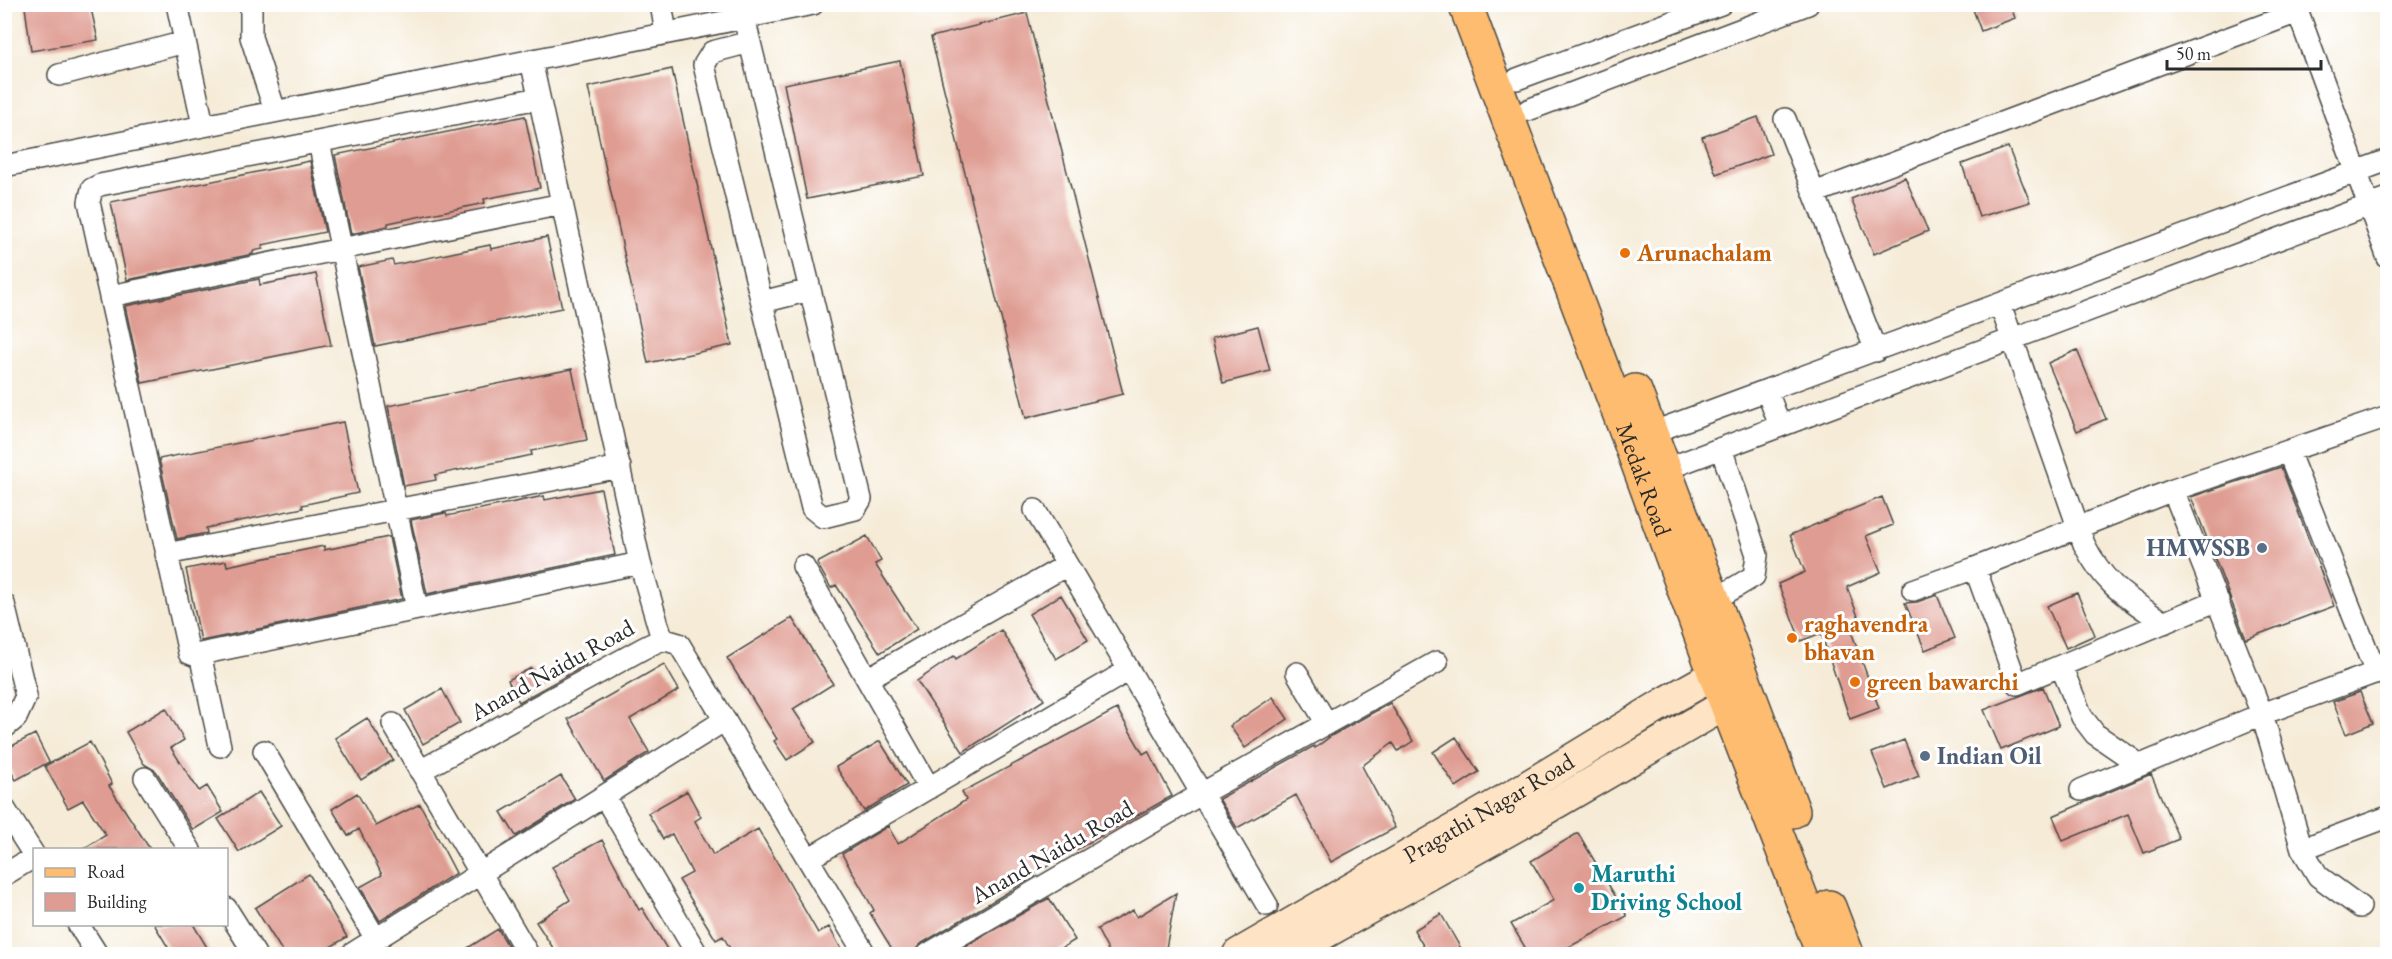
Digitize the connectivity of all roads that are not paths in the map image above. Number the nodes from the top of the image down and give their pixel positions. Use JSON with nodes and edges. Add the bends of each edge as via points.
{"nodes":[{"id":1,"x":177,"y":4,"type":"edge"},
{"id":2,"x":251,"y":4,"type":"edge"},
{"id":3,"x":661,"y":4,"type":"edge"},
{"id":4,"x":813,"y":4,"type":"edge"},
{"id":5,"x":1465,"y":4,"type":"edge"},
{"id":6,"x":1489,"y":4,"type":"edge"},
{"id":7,"x":1721,"y":4,"type":"edge"},
{"id":8,"x":1808,"y":4,"type":"edge"},
{"id":9,"x":2297,"y":8,"type":"edge"},
{"id":10,"x":744,"y":18,"type":"junction"},
{"id":11,"x":666,"y":33,"type":"junction"},
{"id":12,"x":185,"y":42,"type":"junction"},
{"id":13,"x":750,"y":42,"type":"junction"},
{"id":14,"x":531,"y":60,"type":"junction"},
{"id":15,"x":59,"y":75,"type":"dead end"},
{"id":16,"x":1517,"y":79,"type":"junction"},
{"id":17,"x":539,"y":98,"type":"junction"},
{"id":18,"x":1528,"y":110,"type":"junction"},
{"id":19,"x":275,"y":111,"type":"junction"},
{"id":20,"x":1785,"y":119,"type":"dead end"},
{"id":21,"x":203,"y":125,"type":"junction"},
{"id":22,"x":319,"y":142,"type":"junction"},
{"id":23,"x":2388,"y":160,"type":"edge"},
{"id":24,"x":4,"y":166,"type":"edge"},
{"id":25,"x":2356,"y":171,"type":"junction"},
{"id":26,"x":1814,"y":193,"type":"junction"},
{"id":27,"x":2378,"y":201,"type":"edge"},
{"id":28,"x":562,"y":204,"type":"junction"},
{"id":29,"x":341,"y":249,"type":"junction"},
{"id":30,"x":2388,"y":258,"type":"edge"},
{"id":31,"x":810,"y":290,"type":"junction"},
{"id":32,"x":110,"y":296,"type":"junction"},
{"id":33,"x":762,"y":302,"type":"junction"},
{"id":34,"x":2000,"y":304,"type":"junction"},
{"id":35,"x":2012,"y":338,"type":"junction"},
{"id":36,"x":1876,"y":351,"type":"junction"},
{"id":37,"x":1767,"y":391,"type":"junction"},
{"id":38,"x":2388,"y":417,"type":"edge"},
{"id":39,"x":1780,"y":426,"type":"junction"},
{"id":40,"x":1651,"y":433,"type":"junction"},
{"id":41,"x":1721,"y":448,"type":"junction"},
{"id":42,"x":2288,"y":451,"type":"junction"},
{"id":43,"x":620,"y":467,"type":"junction"},
{"id":44,"x":1666,"y":469,"type":"junction"},
{"id":45,"x":2173,"y":489,"type":"junction"},
{"id":46,"x":396,"y":510,"type":"junction"},
{"id":47,"x":1035,"y":510,"type":"dead end"},
{"id":48,"x":2077,"y":526,"type":"junction"},
{"id":49,"x":166,"y":554,"type":"junction"},
{"id":50,"x":640,"y":563,"type":"junction"},
{"id":51,"x":1067,"y":564,"type":"junction"},
{"id":52,"x":802,"y":566,"type":"dead end"},
{"id":53,"x":1975,"y":568,"type":"junction"},
{"id":54,"x":1913,"y":590,"type":"dead end"},
{"id":55,"x":1714,"y":600,"type":"junction"},
{"id":56,"x":2218,"y":600,"type":"junction"},
{"id":57,"x":4,"y":604,"type":"edge"},
{"id":58,"x":417,"y":609,"type":"junction"},
{"id":59,"x":2164,"y":623,"type":"junction"},
{"id":60,"x":662,"y":639,"type":"junction"},
{"id":61,"x":200,"y":654,"type":"junction"},
{"id":62,"x":1437,"y":662,"type":"dead end"},
{"id":63,"x":2061,"y":666,"type":"junction"},
{"id":64,"x":1726,"y":668,"type":"junction"},
{"id":65,"x":1129,"y":670,"type":"junction"},
{"id":66,"x":2382,"y":670,"type":"edge"},
{"id":67,"x":1297,"y":673,"type":"dead end"},
{"id":68,"x":867,"y":679,"type":"junction"},
{"id":69,"x":1739,"y":699,"type":"junction"},
{"id":70,"x":2262,"y":714,"type":"junction"},
{"id":71,"x":725,"y":720,"type":"junction"},
{"id":72,"x":393,"y":724,"type":"dead end"},
{"id":73,"x":1327,"y":724,"type":"junction"},
{"id":74,"x":4,"y":728,"type":"edge"},
{"id":75,"x":220,"y":746,"type":"dead end"},
{"id":76,"x":264,"y":751,"type":"dead end"},
{"id":77,"x":2140,"y":765,"type":"junction"},
{"id":78,"x":420,"y":771,"type":"junction"},
{"id":79,"x":145,"y":778,"type":"dead end"},
{"id":80,"x":929,"y":788,"type":"junction"},
{"id":81,"x":2081,"y":790,"type":"dead end"},
{"id":82,"x":1202,"y":794,"type":"junction"},
{"id":83,"x":604,"y":796,"type":"junction"},
{"id":84,"x":4,"y":808,"type":"edge"},
{"id":85,"x":2388,"y":817,"type":"edge"},
{"id":86,"x":189,"y":848,"type":"edge"},
{"id":87,"x":2302,"y":849,"type":"junction"},
{"id":88,"x":33,"y":854,"type":"edge"},
{"id":89,"x":33,"y":857,"type":"edge"},
{"id":90,"x":808,"y":859,"type":"junction"},
{"id":91,"x":481,"y":874,"type":"junction"},
{"id":92,"x":4,"y":875,"type":"edge"},
{"id":93,"x":1267,"y":905,"type":"dead end"},
{"id":94,"x":2360,"y":907,"type":"dead end"},
{"id":95,"x":228,"y":911,"type":"edge"},
{"id":96,"x":79,"y":926,"type":"edge"},
{"id":97,"x":376,"y":939,"type":"junction"},
{"id":98,"x":97,"y":954,"type":"edge"},
{"id":99,"x":255,"y":954,"type":"edge"},
{"id":100,"x":352,"y":954,"type":"edge"},
{"id":101,"x":528,"y":954,"type":"edge"},
{"id":102,"x":697,"y":954,"type":"edge"},
{"id":103,"x":865,"y":954,"type":"edge"},
{"id":104,"x":928,"y":954,"type":"edge"},
{"id":105,"x":1238,"y":954,"type":"edge"},
{"id":106,"x":1288,"y":954,"type":"edge"},
{"id":107,"x":1823,"y":954,"type":"edge"},
{"id":108,"x":1847,"y":954,"type":"edge"}],
"edges":[{"from":1,"to":12,"type":"street"},
{"from":2,"to":19,"type":"street","via":[[251,37]]},
{"from":3,"to":11,"type":"street"},
{"from":4,"to":10,"type":"street"},
{"from":5,"to":64,"type":"main road","name":"Medak Road","via":[[1627,434]]},
{"from":6,"to":16,"type":"main road","name":"Medak Road"},
{"from":7,"to":16,"type":"street"},
{"from":8,"to":18,"type":"street"},
{"from":9,"to":25,"type":"street"},
{"from":9,"to":26,"type":"street"},
{"from":10,"to":11,"type":"street"},
{"from":10,"to":13,"type":"street"},
{"from":11,"to":14,"type":"street"},
{"from":12,"to":15,"type":"street"},
{"from":12,"to":21,"type":"street"},
{"from":13,"to":31,"type":"street"},
{"from":13,"to":33,"type":"street","via":[[712,52],[704,65]]},
{"from":14,"to":17,"type":"street"},
{"from":14,"to":19,"type":"street"},
{"from":16,"to":18,"type":"main road","name":"Medak Road"},
{"from":17,"to":22,"type":"street"},
{"from":17,"to":28,"type":"street"},
{"from":18,"to":40,"type":"main road","name":"Medak Road"},
{"from":19,"to":21,"type":"street"},
{"from":20,"to":26,"type":"street"},
{"from":21,"to":24,"type":"street"},
{"from":22,"to":29,"type":"street"},
{"from":22,"to":32,"type":"street","via":[[92,189],[89,202]]},
{"from":23,"to":25,"type":"street"},
{"from":25,"to":27,"type":"street"},
{"from":25,"to":34,"type":"street"},
{"from":26,"to":36,"type":"street"},
{"from":27,"to":30,"type":"street"},
{"from":27,"to":35,"type":"street"},
{"from":28,"to":29,"type":"street"},
{"from":28,"to":43,"type":"street"},
{"from":29,"to":32,"type":"street"},
{"from":29,"to":46,"type":"street"},
{"from":31,"to":33,"type":"street"},
{"from":31,"to":33,"type":"street","via":[[861,500],[855,509],[823,517],[812,508]]},
{"from":32,"to":49,"type":"street"},
{"from":34,"to":35,"type":"street"},
{"from":34,"to":36,"type":"street"},
{"from":35,"to":39,"type":"street"},
{"from":35,"to":48,"type":"street"},
{"from":36,"to":37,"type":"street"},
{"from":37,"to":39,"type":"street"},
{"from":37,"to":40,"type":"street"},
{"from":38,"to":42,"type":"street"},
{"from":39,"to":41,"type":"street"},
{"from":40,"to":44,"type":"main road","name":"Medak Road"},
{"from":41,"to":44,"type":"street"},
{"from":41,"to":55,"type":"street","via":[[1757,555],[1754,576]]},
{"from":42,"to":45,"type":"street"},
{"from":42,"to":66,"type":"street"},
{"from":43,"to":46,"type":"street"},
{"from":43,"to":50,"type":"street"},
{"from":44,"to":55,"type":"main road","name":"Medak Road"},
{"from":45,"to":48,"type":"street"},
{"from":45,"to":56,"type":"street"},
{"from":46,"to":49,"type":"street"},
{"from":46,"to":58,"type":"street"},
{"from":47,"to":51,"type":"street"},
{"from":48,"to":53,"type":"street"},
{"from":48,"to":59,"type":"street","via":[[2104,578]]},
{"from":49,"to":61,"type":"street","via":[[186,645],[189,653]]},
{"from":50,"to":58,"type":"street"},
{"from":50,"to":60,"type":"street"},
{"from":51,"to":65,"type":"street"},
{"from":51,"to":68,"type":"street"},
{"from":52,"to":68,"type":"street"},
{"from":53,"to":54,"type":"street"},
{"from":53,"to":63,"type":"street","via":[[2017,684]]},
{"from":55,"to":64,"type":"main road","name":"Medak Road"},
{"from":56,"to":59,"type":"street"},
{"from":56,"to":70,"type":"street"},
{"from":57,"to":74,"type":"street","via":[[26,696],[16,718]]},
{"from":58,"to":61,"type":"street"},
{"from":59,"to":63,"type":"street"},
{"from":60,"to":71,"type":"street","name":"Anand Naidu Road","via":[[679,644]]},
{"from":60,"to":78,"type":"street","name":"Anand Naidu Road"},
{"from":61,"to":75,"type":"street"},
{"from":62,"to":73,"type":"street","name":"Anand Naidu Road"},
{"from":63,"to":77,"type":"street","via":[[2082,717],[2095,734]]},
{"from":64,"to":69,"type":"main road","name":"Medak Road"},
{"from":64,"to":105,"type":"main road","name":"Pragathi Nagar Road"},
{"from":65,"to":80,"type":"street"},
{"from":65,"to":82,"type":"street"},
{"from":66,"to":70,"type":"street"},
{"from":67,"to":73,"type":"street"},
{"from":68,"to":80,"type":"street"},
{"from":69,"to":106,"type":"main road","name":"Pragathi Nagar Road"},
{"from":69,"to":107,"type":"main road","name":"Medak Road"},
{"from":69,"to":108,"type":"main road","name":"Medak Road"},
{"from":70,"to":77,"type":"street"},
{"from":70,"to":87,"type":"street"},
{"from":71,"to":83,"type":"street"},
{"from":71,"to":90,"type":"street","name":"Anand Naidu Road"},
{"from":72,"to":78,"type":"street"},
{"from":73,"to":82,"type":"street","name":"Anand Naidu Road"},
{"from":76,"to":97,"type":"street"},
{"from":77,"to":81,"type":"street"},
{"from":78,"to":91,"type":"street"},
{"from":79,"to":86,"type":"street"},
{"from":80,"to":90,"type":"street"},
{"from":82,"to":93,"type":"street"},
{"from":82,"to":104,"type":"street","name":"Anand Naidu Road"},
{"from":83,"to":91,"type":"street"},
{"from":83,"to":102,"type":"street"},
{"from":84,"to":88,"type":"street"},
{"from":85,"to":87,"type":"street"},
{"from":87,"to":94,"type":"street","via":[[2318,876]]},
{"from":89,"to":92,"type":"street"},
{"from":90,"to":103,"type":"street","name":"Anand Naidu Road"},
{"from":91,"to":97,"type":"street"},
{"from":91,"to":101,"type":"street"},
{"from":95,"to":99,"type":"street"},
{"from":96,"to":98,"type":"street"},
{"from":97,"to":100,"type":"street"}]}
